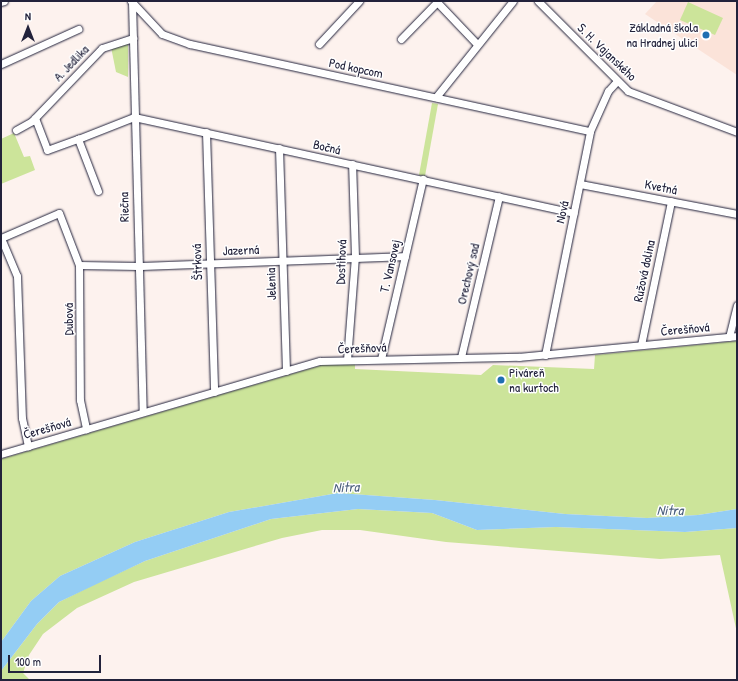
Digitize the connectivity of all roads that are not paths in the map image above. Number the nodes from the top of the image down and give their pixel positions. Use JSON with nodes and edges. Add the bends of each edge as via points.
{"nodes":[{"id":1,"x":4,"y":1,"type":"edge"},
{"id":2,"x":360,"y":1,"type":"edge"},
{"id":3,"x":513,"y":1,"type":"edge"},
{"id":4,"x":538,"y":1,"type":"edge"},
{"id":5,"x":1,"y":2,"type":"edge"},
{"id":6,"x":132,"y":2,"type":"edge"},
{"id":7,"x":436,"y":2,"type":"edge"},
{"id":8,"x":78,"y":29,"type":"dead end"},
{"id":9,"x":133,"y":38,"type":"junction"},
{"id":10,"x":401,"y":39,"type":"dead end"},
{"id":11,"x":319,"y":44,"type":"dead end"},
{"id":12,"x":478,"y":44,"type":"junction"},
{"id":13,"x":1,"y":64,"type":"edge"},
{"id":14,"x":617,"y":81,"type":"junction"},
{"id":15,"x":436,"y":97,"type":"junction"},
{"id":16,"x":134,"y":117,"type":"junction"},
{"id":17,"x":35,"y":118,"type":"junction"},
{"id":18,"x":16,"y":130,"type":"dead end"},
{"id":19,"x":590,"y":131,"type":"junction"},
{"id":20,"x":206,"y":132,"type":"junction"},
{"id":21,"x":737,"y":132,"type":"edge"},
{"id":22,"x":78,"y":139,"type":"junction"},
{"id":23,"x":279,"y":148,"type":"junction"},
{"id":24,"x":352,"y":164,"type":"junction"},
{"id":25,"x":422,"y":179,"type":"junction"},
{"id":26,"x":580,"y":184,"type":"junction"},
{"id":27,"x":98,"y":191,"type":"dead end"},
{"id":28,"x":499,"y":196,"type":"junction"},
{"id":29,"x":671,"y":201,"type":"junction"},
{"id":30,"x":574,"y":213,"type":"junction"},
{"id":31,"x":737,"y":214,"type":"edge"},
{"id":32,"x":1,"y":238,"type":"edge"},
{"id":33,"x":405,"y":256,"type":"junction"},
{"id":34,"x":355,"y":257,"type":"junction"},
{"id":35,"x":282,"y":260,"type":"junction"},
{"id":36,"x":209,"y":263,"type":"junction"},
{"id":37,"x":79,"y":265,"type":"junction"},
{"id":38,"x":138,"y":266,"type":"junction"},
{"id":39,"x":737,"y":305,"type":"edge"},
{"id":40,"x":737,"y":336,"type":"edge"},
{"id":41,"x":729,"y":337,"type":"junction"},
{"id":42,"x":641,"y":345,"type":"junction"},
{"id":43,"x":545,"y":355,"type":"junction"},
{"id":44,"x":461,"y":357,"type":"junction"},
{"id":45,"x":381,"y":359,"type":"junction"},
{"id":46,"x":347,"y":360,"type":"junction"},
{"id":47,"x":286,"y":371,"type":"junction"},
{"id":48,"x":214,"y":392,"type":"junction"},
{"id":49,"x":143,"y":412,"type":"junction"},
{"id":50,"x":86,"y":429,"type":"junction"},
{"id":51,"x":28,"y":446,"type":"junction"},
{"id":52,"x":1,"y":454,"type":"edge"}],
"edges":[{"from":1,"to":5,"type":"street"},
{"from":2,"to":11,"type":"street"},
{"from":3,"to":12,"type":"street"},
{"from":4,"to":14,"type":"street","name":"S. H. Vajanského"},
{"from":6,"to":9,"type":"street","name":"Riečna"},
{"from":6,"to":15,"type":"street","name":"Pod kopcom","via":[[162,34],[190,44]]},
{"from":7,"to":10,"type":"street"},
{"from":7,"to":12,"type":"street"},
{"from":8,"to":13,"type":"street"},
{"from":9,"to":16,"type":"street","name":"Riečna"},
{"from":9,"to":17,"type":"street","name":"A. Jedlika","via":[[102,48]]},
{"from":12,"to":15,"type":"street"},
{"from":14,"to":19,"type":"street","name":"Nová","via":[[608,91]]},
{"from":14,"to":21,"type":"street","name":"S. H. Vajanského","via":[[628,90]]},
{"from":15,"to":19,"type":"street","name":"Pod kopcom"},
{"from":16,"to":20,"type":"street","name":"Bočná"},
{"from":16,"to":22,"type":"street"},
{"from":16,"to":38,"type":"street","name":"Riečna"},
{"from":17,"to":18,"type":"street","name":"A. Jedlika"},
{"from":17,"to":22,"type":"street","via":[[48,150]]},
{"from":19,"to":26,"type":"street","name":"Nová"},
{"from":20,"to":23,"type":"street","name":"Bočná"},
{"from":20,"to":36,"type":"street","name":"Štrková"},
{"from":22,"to":27,"type":"street"},
{"from":23,"to":24,"type":"street","name":"Bočná"},
{"from":23,"to":35,"type":"street","name":"Jelenia"},
{"from":24,"to":25,"type":"street","name":"Bočná"},
{"from":24,"to":34,"type":"street","name":"Dostihová"},
{"from":25,"to":28,"type":"street","name":"Bočná"},
{"from":25,"to":33,"type":"street","name":"T. Vansovej"},
{"from":26,"to":29,"type":"street","name":"Kvetná"},
{"from":26,"to":30,"type":"street","name":"Nová"},
{"from":28,"to":30,"type":"street","name":"Bočná"},
{"from":28,"to":44,"type":"street","name":"Orechový sad"},
{"from":29,"to":31,"type":"street","name":"Kvetná"},
{"from":29,"to":42,"type":"street","name":"Ružová dolina"},
{"from":30,"to":43,"type":"street","name":"Nová"},
{"from":32,"to":37,"type":"street","name":"Dubová","via":[[59,213]]},
{"from":32,"to":51,"type":"street","via":[[17,276],[22,418]]},
{"from":33,"to":34,"type":"street","name":"Jazerná"},
{"from":33,"to":45,"type":"street","name":"T. Vansovej"},
{"from":34,"to":35,"type":"street","name":"Jazerná"},
{"from":34,"to":46,"type":"street","name":"Dostihová"},
{"from":35,"to":36,"type":"street","name":"Jazerná"},
{"from":35,"to":47,"type":"street","name":"Jelenia"},
{"from":36,"to":38,"type":"street","name":"Jazerná"},
{"from":36,"to":48,"type":"street","name":"Štrková"},
{"from":37,"to":38,"type":"street","name":"Jazerná"},
{"from":37,"to":50,"type":"street","name":"Dubová","via":[[80,400]]},
{"from":38,"to":49,"type":"street","name":"Riečna"},
{"from":39,"to":41,"type":"street"},
{"from":40,"to":41,"type":"street","name":"Čerešňová"},
{"from":41,"to":42,"type":"street","name":"Čerešňová"},
{"from":42,"to":43,"type":"street","name":"Čerešňová"},
{"from":43,"to":44,"type":"street","name":"Čerešňová"},
{"from":44,"to":45,"type":"street","name":"Čerešňová"},
{"from":45,"to":46,"type":"street","name":"Čerešňová"},
{"from":46,"to":47,"type":"street","name":"Čerešňová","via":[[320,361]]},
{"from":47,"to":48,"type":"street","name":"Čerešňová"},
{"from":48,"to":49,"type":"street","name":"Čerešňová"},
{"from":49,"to":50,"type":"street","name":"Čerešňová"},
{"from":50,"to":51,"type":"street","name":"Čerešňová"},
{"from":51,"to":52,"type":"street","name":"Čerešňová"}]}
